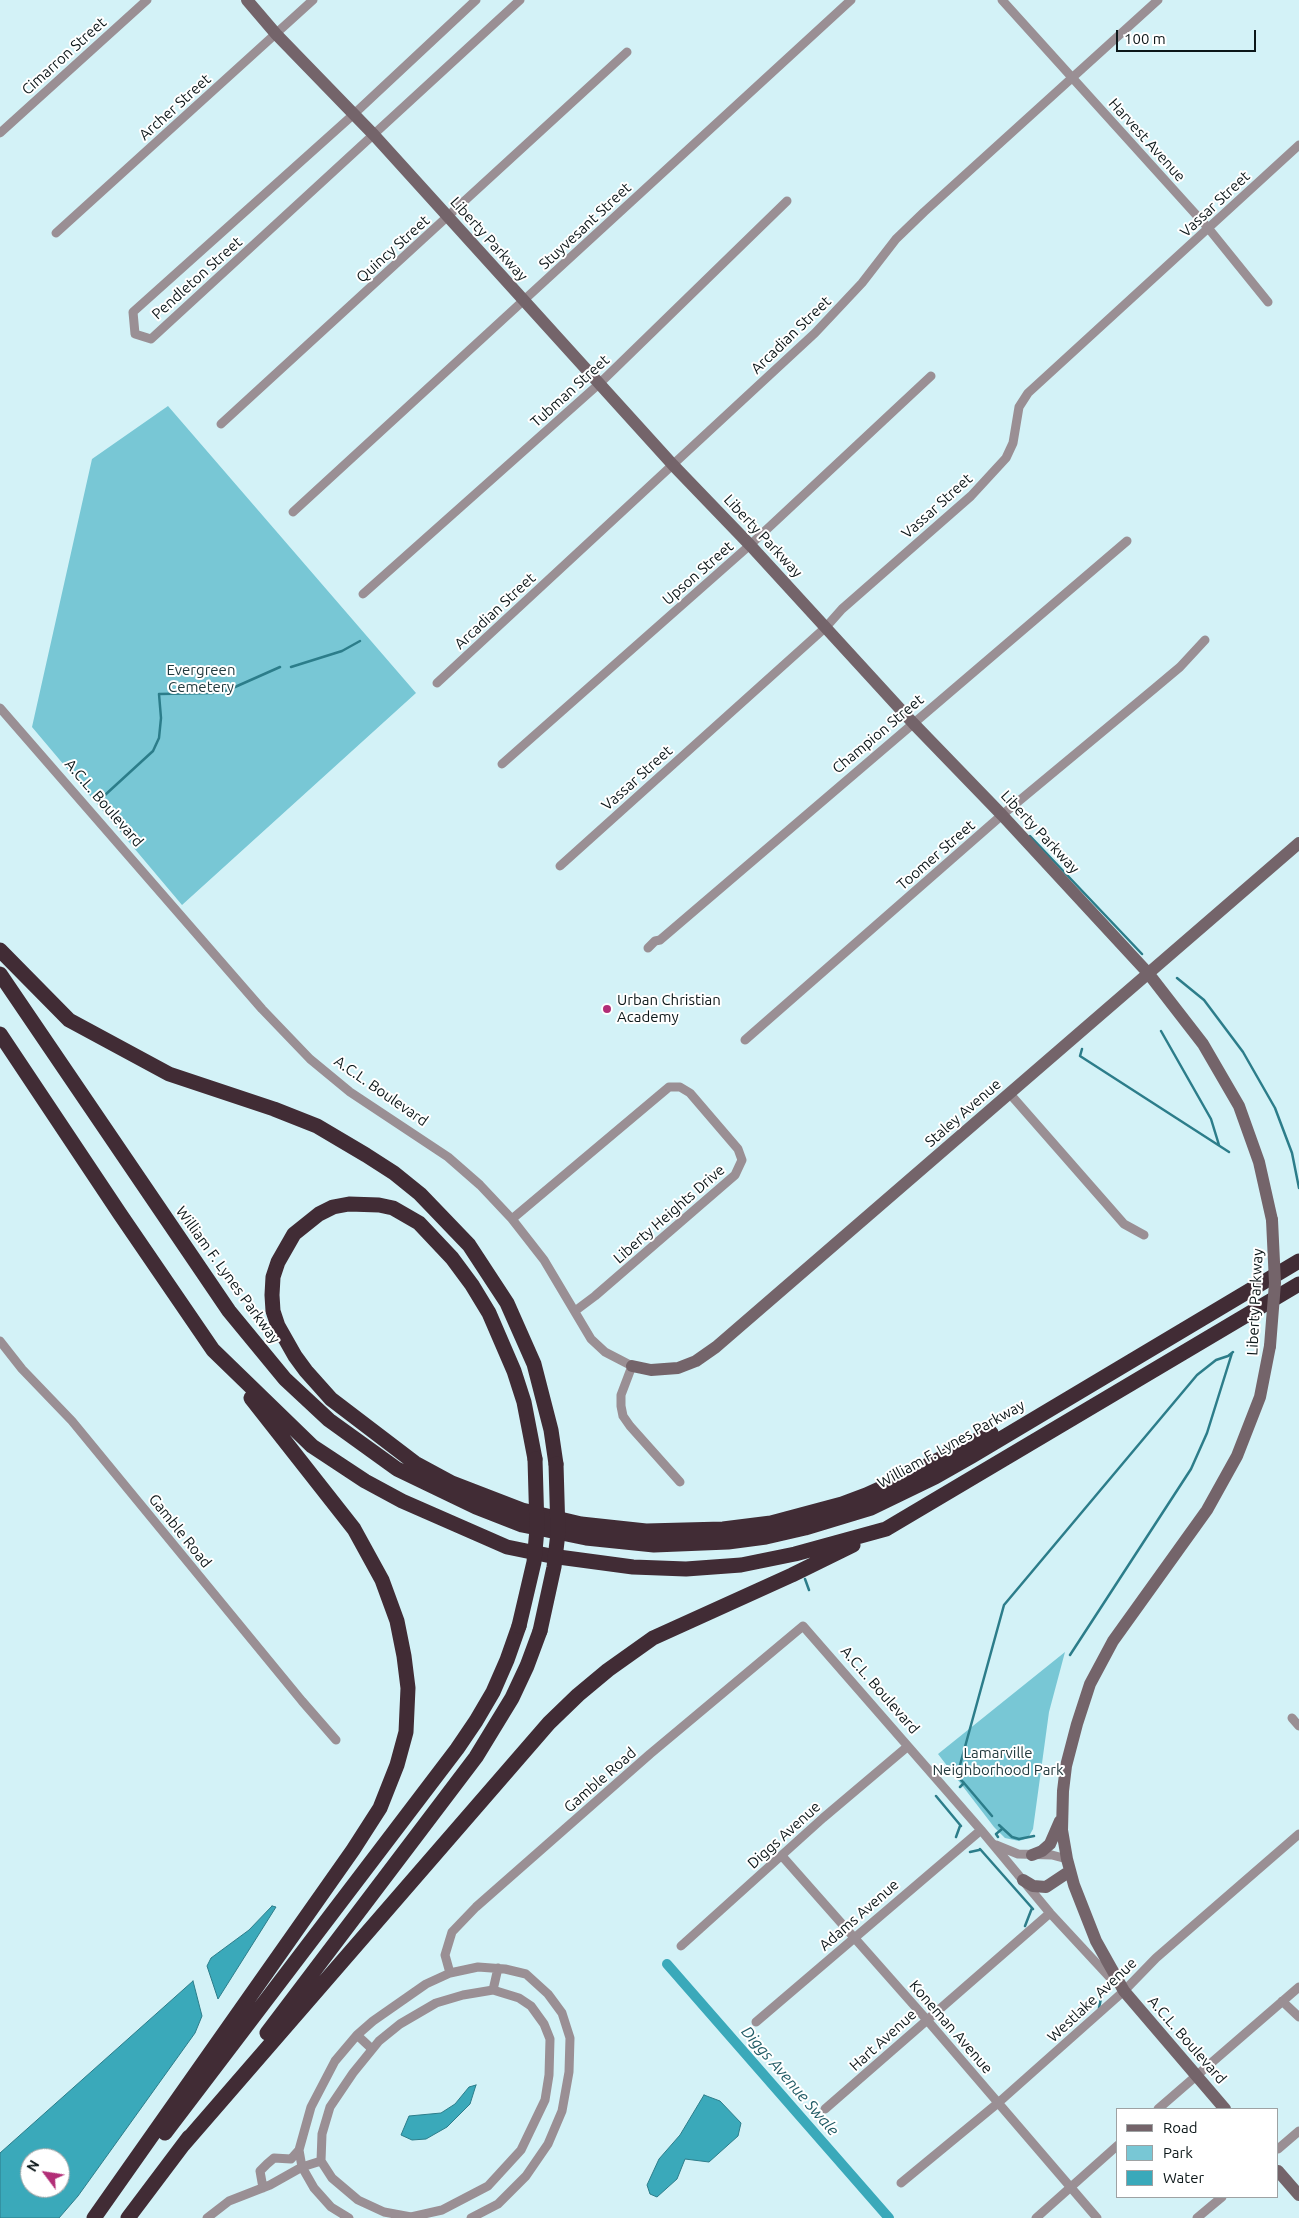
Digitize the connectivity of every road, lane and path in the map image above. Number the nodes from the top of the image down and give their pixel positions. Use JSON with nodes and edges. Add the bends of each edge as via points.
{"nodes":[{"id":1,"x":147,"y":0,"type":"edge"},
{"id":2,"x":247,"y":0,"type":"edge"},
{"id":3,"x":313,"y":0,"type":"edge"},
{"id":4,"x":476,"y":0,"type":"edge"},
{"id":5,"x":520,"y":0,"type":"edge"},
{"id":6,"x":851,"y":0,"type":"edge"},
{"id":7,"x":1002,"y":0,"type":"edge"},
{"id":8,"x":1158,"y":0,"type":"edge"},
{"id":9,"x":276,"y":34,"type":"junction"},
{"id":10,"x":627,"y":52,"type":"dead end"},
{"id":11,"x":1072,"y":78,"type":"junction"},
{"id":12,"x":354,"y":114,"type":"junction"},
{"id":13,"x":0,"y":133,"type":"edge"},
{"id":14,"x":374,"y":135,"type":"junction"},
{"id":15,"x":1299,"y":145,"type":"edge"},
{"id":16,"x":787,"y":201,"type":"dead end"},
{"id":17,"x":448,"y":218,"type":"junction"},
{"id":18,"x":1209,"y":229,"type":"junction"},
{"id":19,"x":56,"y":233,"type":"dead end"},
{"id":20,"x":524,"y":301,"type":"junction"},
{"id":21,"x":1268,"y":302,"type":"dead end"},
{"id":22,"x":931,"y":376,"type":"dead end"},
{"id":23,"x":600,"y":383,"type":"junction"},
{"id":24,"x":221,"y":424,"type":"dead end"},
{"id":25,"x":673,"y":465,"type":"junction"},
{"id":26,"x":293,"y":512,"type":"dead end"},
{"id":27,"x":1127,"y":541,"type":"dead end"},
{"id":28,"x":750,"y":545,"type":"junction"},
{"id":29,"x":363,"y":594,"type":"dead end"},
{"id":30,"x":826,"y":627,"type":"junction"},
{"id":31,"x":1205,"y":640,"type":"dead end"},
{"id":32,"x":437,"y":683,"type":"dead end"},
{"id":33,"x":0,"y":708,"type":"edge"},
{"id":34,"x":913,"y":723,"type":"junction"},
{"id":35,"x":502,"y":764,"type":"dead end"},
{"id":36,"x":1002,"y":816,"type":"junction"},
{"id":37,"x":1299,"y":843,"type":"edge"},
{"id":38,"x":560,"y":866,"type":"dead end"},
{"id":39,"x":648,"y":948,"type":"dead end"},
{"id":40,"x":0,"y":950,"type":"edge"},
{"id":41,"x":1148,"y":973,"type":"junction"},
{"id":42,"x":0,"y":974,"type":"edge"},
{"id":43,"x":0,"y":1034,"type":"edge"},
{"id":44,"x":745,"y":1040,"type":"dead end"},
{"id":45,"x":1010,"y":1094,"type":"junction"},
{"id":46,"x":512,"y":1219,"type":"junction"},
{"id":47,"x":1144,"y":1235,"type":"dead end"},
{"id":48,"x":1299,"y":1260,"type":"edge"},
{"id":49,"x":1299,"y":1284,"type":"edge"},
{"id":50,"x":575,"y":1311,"type":"junction"},
{"id":51,"x":0,"y":1341,"type":"edge"},
{"id":52,"x":213,"y":1350,"type":"junction"},
{"id":53,"x":632,"y":1366,"type":"junction"},
{"id":54,"x":1091,"y":1384,"type":"junction"},
{"id":55,"x":680,"y":1482,"type":"dead end"},
{"id":56,"x":886,"y":1529,"type":"junction"},
{"id":57,"x":803,"y":1626,"type":"joint"},
{"id":58,"x":1292,"y":1718,"type":"dead end"},
{"id":59,"x":1299,"y":1726,"type":"edge"},
{"id":60,"x":336,"y":1740,"type":"dead end"},
{"id":61,"x":907,"y":1747,"type":"junction"},
{"id":62,"x":1062,"y":1814,"type":"junction"},
{"id":63,"x":981,"y":1830,"type":"junction"},
{"id":64,"x":1299,"y":1834,"type":"edge"},
{"id":65,"x":992,"y":1842,"type":"junction"},
{"id":66,"x":1032,"y":1854,"type":"junction"},
{"id":67,"x":782,"y":1856,"type":"junction"},
{"id":68,"x":1069,"y":1865,"type":"junction"},
{"id":69,"x":1022,"y":1880,"type":"junction"},
{"id":70,"x":1050,"y":1913,"type":"junction"},
{"id":71,"x":854,"y":1938,"type":"junction"},
{"id":72,"x":681,"y":1946,"type":"dead end"},
{"id":73,"x":498,"y":1968,"type":"junction"},
{"id":74,"x":450,"y":1973,"type":"junction"},
{"id":75,"x":1299,"y":1987,"type":"edge"},
{"id":76,"x":493,"y":1990,"type":"junction"},
{"id":77,"x":1124,"y":1991,"type":"junction"},
{"id":78,"x":1282,"y":2001,"type":"junction"},
{"id":79,"x":1299,"y":2017,"type":"edge"},
{"id":80,"x":927,"y":2020,"type":"junction"},
{"id":81,"x":756,"y":2022,"type":"dead end"},
{"id":82,"x":357,"y":2035,"type":"junction"},
{"id":83,"x":372,"y":2049,"type":"junction"},
{"id":84,"x":1197,"y":2075,"type":"junction"},
{"id":85,"x":998,"y":2103,"type":"junction"},
{"id":86,"x":1159,"y":2108,"type":"edge"},
{"id":87,"x":1224,"y":2108,"type":"edge"},
{"id":88,"x":825,"y":2109,"type":"dead end"},
{"id":89,"x":1299,"y":2130,"type":"edge"},
{"id":90,"x":183,"y":2145,"type":"junction"},
{"id":91,"x":1116,"y":2147,"type":"edge"},
{"id":92,"x":1279,"y":2148,"type":"edge"},
{"id":93,"x":299,"y":2150,"type":"junction"},
{"id":94,"x":321,"y":2161,"type":"junction"},
{"id":95,"x":302,"y":2168,"type":"junction"},
{"id":96,"x":1279,"y":2173,"type":"edge"},
{"id":97,"x":901,"y":2183,"type":"dead end"},
{"id":98,"x":1070,"y":2187,"type":"junction"},
{"id":99,"x":263,"y":2188,"type":"junction"},
{"id":100,"x":1299,"y":2195,"type":"edge"},
{"id":101,"x":1221,"y":2198,"type":"edge"},
{"id":102,"x":94,"y":2218,"type":"edge"},
{"id":103,"x":101,"y":2218,"type":"edge"},
{"id":104,"x":128,"y":2218,"type":"edge"},
{"id":105,"x":207,"y":2218,"type":"edge"},
{"id":106,"x":349,"y":2218,"type":"edge"},
{"id":107,"x":471,"y":2218,"type":"edge"},
{"id":108,"x":1036,"y":2218,"type":"edge"},
{"id":109,"x":1097,"y":2218,"type":"edge"},
{"id":110,"x":1197,"y":2218,"type":"edge"}],
"edges":[{"from":1,"to":13,"type":"street","name":"Cimarron Street"},
{"from":2,"to":9,"type":"street","name":"Liberty Parkway"},
{"from":3,"to":9,"type":"street","name":"Archer Street"},
{"from":4,"to":12,"type":"street","name":"Pendleton Street"},
{"from":5,"to":14,"type":"street","name":"Pendleton Street"},
{"from":6,"to":20,"type":"street","name":"Stuyvesant Street"},
{"from":7,"to":11,"type":"street","name":"Harvest Avenue"},
{"from":8,"to":11,"type":"street","name":"Arcadian Street"},
{"from":9,"to":12,"type":"street","name":"Liberty Parkway"},
{"from":9,"to":19,"type":"street","name":"Archer Street"},
{"from":10,"to":17,"type":"street","name":"Quincy Street"},
{"from":11,"to":18,"type":"street","name":"Harvest Avenue"},
{"from":11,"to":25,"type":"street","name":"Arcadian Street","via":[[896,239],[847,300]]},
{"from":12,"to":14,"type":"street","name":"Liberty Parkway"},
{"from":12,"to":14,"type":"street","name":"Pendleton Street","via":[[133,312],[135,334],[151,339]]},
{"from":14,"to":17,"type":"street","name":"Liberty Parkway"},
{"from":15,"to":18,"type":"street","name":"Vassar Street"},
{"from":16,"to":23,"type":"street","name":"Tubman Street"},
{"from":17,"to":20,"type":"street","name":"Liberty Parkway"},
{"from":17,"to":24,"type":"street","name":"Quincy Street"},
{"from":18,"to":21,"type":"street","name":"Harvest Avenue"},
{"from":18,"to":30,"type":"street","name":"Vassar Street","via":[[1028,393],[1019,407],[1013,443],[1006,458],[971,496],[842,609]]},
{"from":20,"to":23,"type":"street","name":"Liberty Parkway"},
{"from":20,"to":26,"type":"street","name":"Stuyvesant Street"},
{"from":22,"to":28,"type":"street","name":"Upson Street"},
{"from":23,"to":25,"type":"street","name":"Liberty Parkway"},
{"from":23,"to":29,"type":"street","name":"Tubman Street"},
{"from":25,"to":28,"type":"street","name":"Liberty Parkway"},
{"from":25,"to":32,"type":"street","name":"Arcadian Street"},
{"from":27,"to":34,"type":"street","name":"Champion Street"},
{"from":28,"to":30,"type":"street","name":"Liberty Parkway"},
{"from":28,"to":35,"type":"street","name":"Upson Street"},
{"from":30,"to":34,"type":"street","name":"Liberty Parkway"},
{"from":30,"to":38,"type":"street","name":"Vassar Street"},
{"from":31,"to":36,"type":"street","name":"Toomer Street","via":[[1180,667]]},
{"from":33,"to":46,"type":"street","name":"A.C.L. Boulevard","via":[[305,1054],[350,1092],[448,1157]]},
{"from":34,"to":36,"type":"street","name":"Liberty Parkway"},
{"from":34,"to":39,"type":"street","name":"Champion Street"},
{"from":36,"to":41,"type":"street","name":"Liberty Parkway"},
{"from":36,"to":44,"type":"street","name":"Toomer Street"},
{"from":37,"to":41,"type":"street","name":"Staley Avenue"},
{"from":40,"to":90,"type":"highway","bridge":true,"via":[[69,1020],[169,1074],[317,1126],[387,1168],[420,1194],[469,1245],[507,1303],[534,1364],[556,1464],[556,1550],[548,1600],[540,1631],[512,1698],[476,1757]]},
{"from":41,"to":45,"type":"street","name":"Staley Avenue"},
{"from":41,"to":62,"type":"street","name":"Liberty Parkway","bridge":true,"via":[[1203,1044],[1239,1106],[1259,1162],[1272,1220],[1275,1283],[1270,1346],[1260,1397],[1237,1456],[1206,1510],[1113,1641],[1090,1684],[1066,1766]]},
{"from":42,"to":54,"type":"highway","name":"William F. Lynes Parkway","via":[[229,1312],[280,1374],[329,1420],[390,1464],[431,1487],[502,1518],[586,1538],[654,1545],[766,1537],[871,1508],[935,1477]]},
{"from":43,"to":52,"type":"highway"},
{"from":45,"to":47,"type":"street","via":[[1124,1224]]},
{"from":45,"to":53,"type":"street","name":"Staley Avenue","via":[[705,1355],[688,1365],[671,1369],[651,1370]]},
{"from":46,"to":50,"type":"street","name":"A.C.L. Boulevard","via":[[544,1260]]},
{"from":46,"to":50,"type":"street","name":"Liberty Heights Drive","via":[[669,1087],[680,1087],[690,1093],[738,1148],[742,1160],[735,1175]]},
{"from":48,"to":54,"type":"highway","name":"William F. Lynes Parkway"},
{"from":49,"to":56,"type":"highway"},
{"from":50,"to":53,"type":"street","name":"A.C.L. Boulevard","via":[[598,1346]]},
{"from":51,"to":60,"type":"street","name":"Gamble Road","via":[[72,1421]]},
{"from":52,"to":56,"type":"highway","via":[[312,1446],[402,1501],[507,1547],[633,1567],[686,1569],[741,1565]]},
{"from":52,"to":102,"type":"highway","via":[[354,1529],[382,1580],[397,1621],[404,1656],[408,1688],[406,1732],[380,1808]]},
{"from":53,"to":55,"type":"street","via":[[621,1396],[624,1416]]},
{"from":54,"to":103,"type":"highway","bridge":true,"via":[[897,1481],[809,1514],[771,1523],[679,1531],[581,1524],[522,1510],[452,1483],[396,1450],[331,1399],[295,1356],[278,1326],[274,1311],[274,1277],[294,1234],[333,1207],[372,1204],[393,1208],[419,1223],[472,1285],[489,1313],[514,1371],[526,1410],[535,1459],[537,1529],[534,1562],[519,1626],[507,1660],[493,1692],[457,1749]]},
{"from":56,"to":90,"type":"highway","via":[[653,1638],[578,1694],[549,1723]]},
{"from":57,"to":61,"type":"street","name":"A.C.L. Boulevard"},
{"from":57,"to":74,"type":"street","name":"Gamble Road","via":[[650,1754],[476,1907],[452,1932],[445,1955]]},
{"from":58,"to":59,"type":"street"},
{"from":61,"to":63,"type":"street","name":"A.C.L. Boulevard"},
{"from":61,"to":67,"type":"street","name":"Diggs Avenue"},
{"from":62,"to":66,"type":"street","via":[[1050,1844]]},
{"from":62,"to":68,"type":"street","name":"Liberty Parkway"},
{"from":63,"to":65,"type":"street","name":"A.C.L. Boulevard"},
{"from":63,"to":71,"type":"street","name":"Adams Avenue"},
{"from":64,"to":77,"type":"street","name":"Westlake Avenue","via":[[1156,1958]]},
{"from":65,"to":66,"type":"street","name":"A.C.L. Boulevard","via":[[1012,1853]]},
{"from":65,"to":69,"type":"street","name":"A.C.L. Boulevard"},
{"from":66,"to":68,"type":"street","name":"A.C.L. Boulevard","via":[[1052,1855]]},
{"from":67,"to":71,"type":"street","name":"Koneman Avenue"},
{"from":67,"to":72,"type":"street","name":"Diggs Avenue"},
{"from":68,"to":69,"type":"street","via":[[1046,1887],[1033,1886]]},
{"from":68,"to":77,"type":"street","name":"A.C.L. Boulevard","via":[[1096,1941]]},
{"from":69,"to":70,"type":"street","name":"A.C.L. Boulevard"},
{"from":70,"to":77,"type":"street","name":"A.C.L. Boulevard"},
{"from":70,"to":80,"type":"street","name":"Hart Avenue"},
{"from":71,"to":80,"type":"street","name":"Koneman Avenue"},
{"from":71,"to":81,"type":"street","name":"Adams Avenue"},
{"from":73,"to":74,"type":"street","via":[[478,1967]]},
{"from":73,"to":76,"type":"street"},
{"from":73,"to":107,"type":"street","via":[[526,1974],[548,1994],[562,2013],[570,2038],[569,2072],[562,2112],[548,2144],[532,2168],[498,2204]]},
{"from":74,"to":82,"type":"street","via":[[400,2001]]},
{"from":75,"to":78,"type":"street"},
{"from":76,"to":83,"type":"street","via":[[436,2003],[400,2024]]},
{"from":76,"to":94,"type":"street","via":[[519,1998],[531,2006],[544,2024],[550,2040],[549,2075],[537,2119],[521,2150],[488,2186],[442,2210],[411,2217],[384,2212],[358,2200],[332,2178]]},
{"from":77,"to":84,"type":"street","name":"A.C.L. Boulevard"},
{"from":77,"to":85,"type":"street","name":"Westlake Avenue"},
{"from":78,"to":79,"type":"street"},
{"from":78,"to":84,"type":"street"},
{"from":80,"to":85,"type":"street","name":"Koneman Avenue"},
{"from":80,"to":88,"type":"street","name":"Hart Avenue"},
{"from":82,"to":83,"type":"street"},
{"from":82,"to":93,"type":"street","via":[[335,2061],[311,2107]]},
{"from":83,"to":94,"type":"street","via":[[330,2106],[322,2134]]},
{"from":84,"to":86,"type":"street"},
{"from":84,"to":87,"type":"street","name":"A.C.L. Boulevard"},
{"from":85,"to":97,"type":"street","name":"Westlake Avenue"},
{"from":85,"to":98,"type":"street","name":"Koneman Avenue"},
{"from":89,"to":92,"type":"street"},
{"from":90,"to":104,"type":"highway"},
{"from":91,"to":98,"type":"street"},
{"from":93,"to":95,"type":"street"},
{"from":93,"to":99,"type":"street","via":[[291,2160],[274,2158],[260,2171]]},
{"from":94,"to":95,"type":"street"},
{"from":95,"to":99,"type":"street"},
{"from":95,"to":106,"type":"street","via":[[331,2207]]},
{"from":96,"to":100,"type":"street"},
{"from":98,"to":108,"type":"street"},
{"from":98,"to":109,"type":"street","name":"Koneman Avenue"},
{"from":99,"to":105,"type":"street","via":[[229,2201]]},
{"from":101,"to":110,"type":"street"}]}
